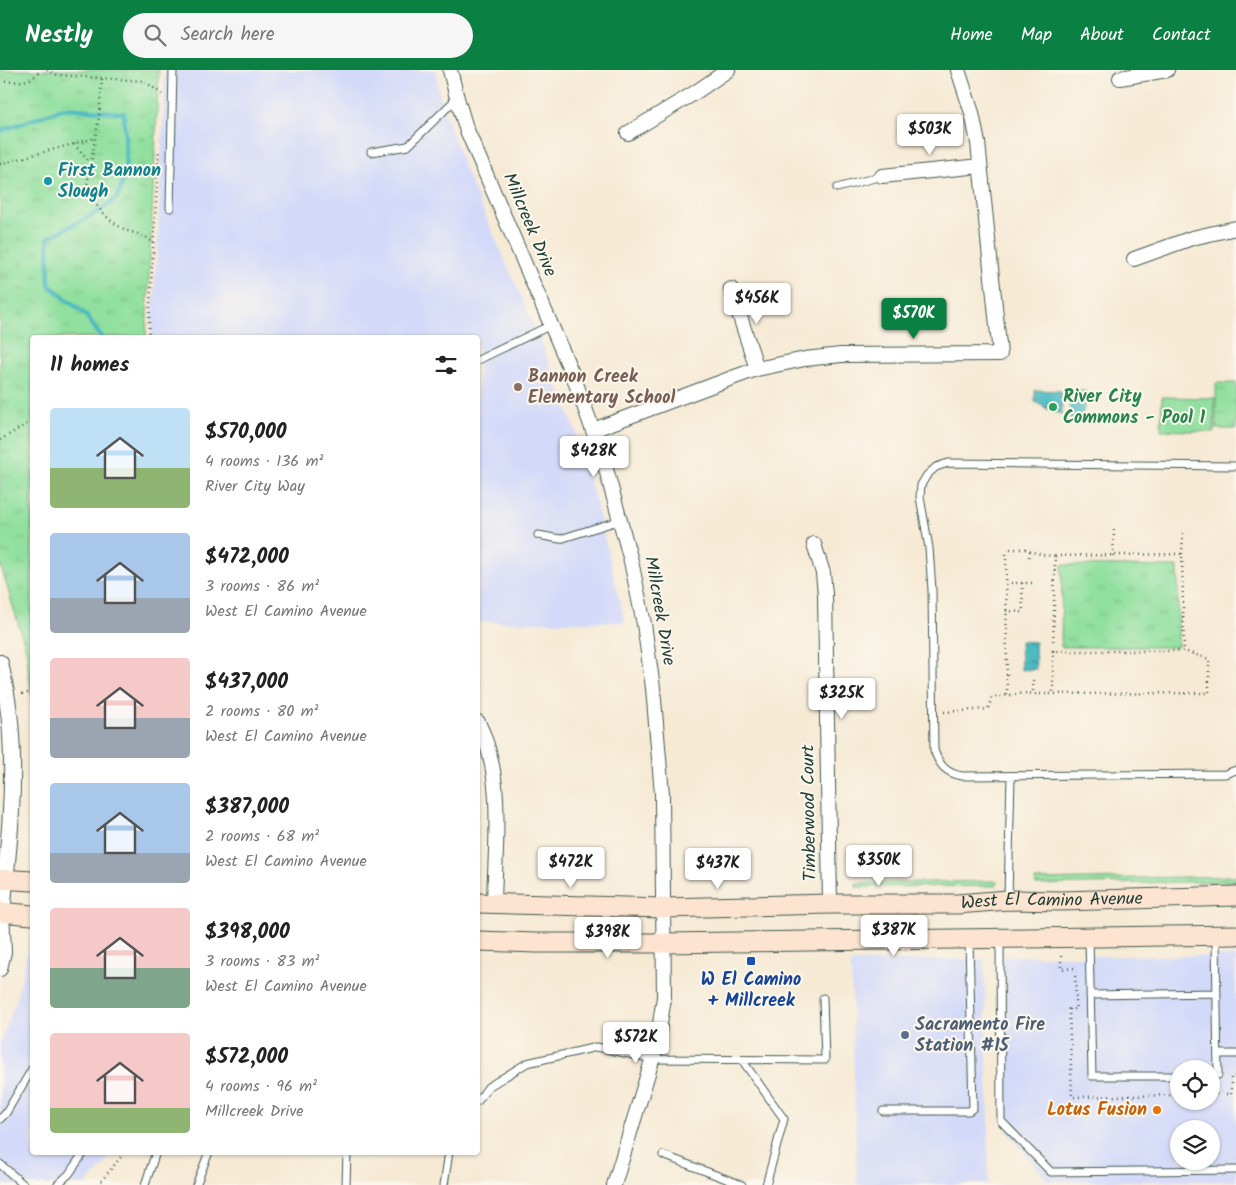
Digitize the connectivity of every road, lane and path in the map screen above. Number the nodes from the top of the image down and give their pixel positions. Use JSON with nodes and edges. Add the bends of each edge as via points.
{"nodes":[{"id":1,"x":40,"y":70,"type":"edge"},
{"id":2,"x":47,"y":70,"type":"edge"},
{"id":3,"x":173,"y":70,"type":"edge"},
{"id":4,"x":450,"y":70,"type":"edge"},
{"id":5,"x":728,"y":70,"type":"edge"},
{"id":6,"x":958,"y":70,"type":"edge"},
{"id":7,"x":1167,"y":70,"type":"edge"},
{"id":8,"x":1120,"y":78,"type":"dead end"},
{"id":9,"x":102,"y":79,"type":"junction"},
{"id":10,"x":0,"y":82,"type":"edge"},
{"id":11,"x":457,"y":98,"type":"junction"},
{"id":12,"x":161,"y":103,"type":"dead end"},
{"id":13,"x":628,"y":133,"type":"dead end"},
{"id":14,"x":95,"y":138,"type":"junction"},
{"id":15,"x":160,"y":142,"type":"dead end"},
{"id":16,"x":74,"y":144,"type":"junction"},
{"id":17,"x":371,"y":152,"type":"dead end"},
{"id":18,"x":90,"y":163,"type":"junction"},
{"id":19,"x":0,"y":164,"type":"edge"},
{"id":20,"x":980,"y":166,"type":"junction"},
{"id":21,"x":882,"y":176,"type":"joint"},
{"id":22,"x":838,"y":188,"type":"dead end"},
{"id":23,"x":170,"y":208,"type":"dead end"},
{"id":24,"x":1236,"y":228,"type":"edge"},
{"id":25,"x":153,"y":243,"type":"junction"},
{"id":26,"x":1134,"y":258,"type":"dead end"},
{"id":27,"x":731,"y":289,"type":"dead end"},
{"id":28,"x":551,"y":325,"type":"junction"},
{"id":29,"x":148,"y":335,"type":"edge"},
{"id":30,"x":480,"y":359,"type":"edge"},
{"id":31,"x":756,"y":369,"type":"junction"},
{"id":32,"x":30,"y":422,"type":"edge"},
{"id":33,"x":593,"y":430,"type":"junction"},
{"id":34,"x":0,"y":440,"type":"edge"},
{"id":35,"x":1236,"y":466,"type":"edge"},
{"id":36,"x":621,"y":520,"type":"junction"},
{"id":37,"x":1114,"y":530,"type":"dead end"},
{"id":38,"x":1183,"y":533,"type":"dead end"},
{"id":39,"x":538,"y":535,"type":"dead end"},
{"id":40,"x":814,"y":544,"type":"dead end"},
{"id":41,"x":1030,"y":551,"type":"junction"},
{"id":42,"x":1182,"y":554,"type":"junction"},
{"id":43,"x":1029,"y":556,"type":"dead end"},
{"id":44,"x":1055,"y":556,"type":"junction"},
{"id":45,"x":1113,"y":556,"type":"junction"},
{"id":46,"x":1006,"y":583,"type":"junction"},
{"id":47,"x":1022,"y":583,"type":"junction"},
{"id":48,"x":1034,"y":583,"type":"dead end"},
{"id":49,"x":1006,"y":612,"type":"junction"},
{"id":50,"x":1184,"y":650,"type":"junction"},
{"id":51,"x":1053,"y":651,"type":"junction"},
{"id":52,"x":0,"y":663,"type":"edge"},
{"id":53,"x":1033,"y":680,"type":"dead end"},
{"id":54,"x":1033,"y":694,"type":"junction"},
{"id":55,"x":1053,"y":694,"type":"junction"},
{"id":56,"x":1007,"y":696,"type":"junction"},
{"id":57,"x":935,"y":712,"type":"junction"},
{"id":58,"x":480,"y":726,"type":"edge"},
{"id":59,"x":1236,"y":770,"type":"edge"},
{"id":60,"x":1011,"y":776,"type":"junction"},
{"id":61,"x":3,"y":879,"type":"edge"},
{"id":62,"x":30,"y":881,"type":"edge"},
{"id":63,"x":1236,"y":896,"type":"edge"},
{"id":64,"x":1008,"y":900,"type":"junction"},
{"id":65,"x":486,"y":904,"type":"edge"},
{"id":66,"x":830,"y":904,"type":"junction"},
{"id":67,"x":663,"y":908,"type":"junction"},
{"id":68,"x":1,"y":913,"type":"edge"},
{"id":69,"x":30,"y":914,"type":"edge"},
{"id":70,"x":1216,"y":935,"type":"junction"},
{"id":71,"x":1236,"y":935,"type":"edge"},
{"id":72,"x":1089,"y":937,"type":"junction"},
{"id":73,"x":1000,"y":938,"type":"junction"},
{"id":74,"x":969,"y":939,"type":"junction"},
{"id":75,"x":480,"y":941,"type":"edge"},
{"id":76,"x":664,"y":943,"type":"junction"},
{"id":77,"x":0,"y":969,"type":"edge"},
{"id":78,"x":1216,"y":992,"type":"junction"},
{"id":79,"x":1090,"y":995,"type":"junction"},
{"id":80,"x":823,"y":998,"type":"dead end"},
{"id":81,"x":1218,"y":1054,"type":"junction"},
{"id":82,"x":1236,"y":1054,"type":"edge"},
{"id":83,"x":652,"y":1059,"type":"junction"},
{"id":84,"x":742,"y":1060,"type":"junction"},
{"id":85,"x":1218,"y":1060,"type":"edge"},
{"id":86,"x":30,"y":1074,"type":"edge"},
{"id":87,"x":1170,"y":1076,"type":"edge"},
{"id":88,"x":1236,"y":1076,"type":"edge"},
{"id":89,"x":1220,"y":1094,"type":"edge"},
{"id":90,"x":480,"y":1098,"type":"edge"},
{"id":91,"x":883,"y":1111,"type":"dead end"},
{"id":92,"x":0,"y":1119,"type":"edge"},
{"id":93,"x":82,"y":1155,"type":"edge"},
{"id":94,"x":123,"y":1155,"type":"edge"},
{"id":95,"x":155,"y":1155,"type":"edge"},
{"id":96,"x":208,"y":1155,"type":"edge"},
{"id":97,"x":347,"y":1155,"type":"edge"},
{"id":98,"x":449,"y":1155,"type":"edge"},
{"id":99,"x":663,"y":1156,"type":"dead end"},
{"id":100,"x":0,"y":1164,"type":"edge"},
{"id":101,"x":1236,"y":1170,"type":"edge"},
{"id":102,"x":24,"y":1185,"type":"edge"},
{"id":103,"x":57,"y":1185,"type":"edge"},
{"id":104,"x":98,"y":1185,"type":"edge"},
{"id":105,"x":145,"y":1185,"type":"edge"},
{"id":106,"x":196,"y":1185,"type":"edge"},
{"id":107,"x":346,"y":1185,"type":"edge"},
{"id":108,"x":444,"y":1185,"type":"edge"},
{"id":109,"x":614,"y":1185,"type":"edge"},
{"id":110,"x":742,"y":1185,"type":"edge"},
{"id":111,"x":766,"y":1185,"type":"edge"}],
"edges":[{"from":1,"to":10,"type":"path","via":[[33,79]]},
{"from":2,"to":9,"type":"path","via":[[57,75]]},
{"from":3,"to":23,"type":"lane"},
{"from":4,"to":11,"type":"street","name":"Millcreek Drive"},
{"from":5,"to":13,"type":"street"},
{"from":6,"to":20,"type":"street","via":[[972,113]]},
{"from":7,"to":8,"type":"street"},
{"from":9,"to":12,"type":"path","via":[[144,82],[162,94]]},
{"from":9,"to":14,"type":"path"},
{"from":11,"to":17,"type":"lane","via":[[408,146]]},
{"from":11,"to":28,"type":"street","name":"Millcreek Drive","via":[[466,128]]},
{"from":14,"to":16,"type":"path"},
{"from":14,"to":18,"type":"path"},
{"from":15,"to":25,"type":"path"},
{"from":16,"to":18,"type":"path"},
{"from":16,"to":19,"type":"path"},
{"from":18,"to":25,"type":"path","via":[[87,185],[92,201],[122,227],[149,238]]},
{"from":20,"to":21,"type":"street"},
{"from":20,"to":31,"type":"street","via":[[1000,354],[841,355]]},
{"from":21,"to":22,"type":"lane"},
{"from":24,"to":26,"type":"street","via":[[1192,238]]},
{"from":25,"to":29,"type":"path"},
{"from":27,"to":31,"type":"street"},
{"from":28,"to":30,"type":"lane"},
{"from":28,"to":33,"type":"street","name":"Millcreek Drive"},
{"from":31,"to":33,"type":"street"},
{"from":32,"to":34,"type":"path"},
{"from":33,"to":36,"type":"street","name":"Millcreek Drive"},
{"from":35,"to":57,"type":"lane","via":[[948,463],[936,467],[921,485],[920,497],[932,590]]},
{"from":36,"to":39,"type":"lane","via":[[560,539]]},
{"from":36,"to":67,"type":"street","name":"Millcreek Drive","via":[[644,624],[653,688],[661,786]]},
{"from":37,"to":45,"type":"path"},
{"from":38,"to":42,"type":"path"},
{"from":40,"to":66,"type":"street","name":"Timberwood Court","via":[[823,573],[825,594]]},
{"from":41,"to":43,"type":"path"},
{"from":41,"to":44,"type":"path"},
{"from":41,"to":46,"type":"path","via":[[1006,548]]},
{"from":42,"to":45,"type":"path"},
{"from":42,"to":50,"type":"path"},
{"from":44,"to":45,"type":"path"},
{"from":44,"to":51,"type":"path"},
{"from":46,"to":47,"type":"path"},
{"from":46,"to":49,"type":"path"},
{"from":47,"to":48,"type":"path"},
{"from":47,"to":49,"type":"path","via":[[1023,612]]},
{"from":49,"to":56,"type":"path"},
{"from":50,"to":51,"type":"path"},
{"from":50,"to":55,"type":"path","via":[[1209,658],[1209,693]]},
{"from":51,"to":55,"type":"path"},
{"from":52,"to":61,"type":"street","via":[[12,761],[12,796]]},
{"from":53,"to":54,"type":"path"},
{"from":54,"to":55,"type":"path"},
{"from":54,"to":56,"type":"path"},
{"from":56,"to":57,"type":"path","via":[[992,697],[988,709]]},
{"from":57,"to":60,"type":"lane","via":[[934,750],[944,769],[962,776]]},
{"from":58,"to":65,"type":"street","via":[[493,767],[496,812]]},
{"from":59,"to":60,"type":"lane","via":[[1225,774]]},
{"from":60,"to":64,"type":"lane"},
{"from":61,"to":62,"type":"main road"},
{"from":61,"to":68,"type":"street"},
{"from":63,"to":64,"type":"main road","name":"West El Camino Avenue"},
{"from":64,"to":66,"type":"main road","name":"West El Camino Avenue","via":[[957,904]]},
{"from":65,"to":67,"type":"main road","name":"West El Camino Avenue"},
{"from":66,"to":67,"type":"main road","name":"West El Camino Avenue"},
{"from":67,"to":76,"type":"street","name":"Millcreek Drive"},
{"from":68,"to":69,"type":"main road"},
{"from":68,"to":77,"type":"street","via":[[4,952]]},
{"from":70,"to":71,"type":"main road","name":"West El Camino Avenue"},
{"from":70,"to":72,"type":"main road","name":"West El Camino Avenue"},
{"from":70,"to":78,"type":"lane"},
{"from":72,"to":73,"type":"main road","name":"West El Camino Avenue"},
{"from":72,"to":79,"type":"lane"},
{"from":73,"to":74,"type":"main road","name":"West El Camino Avenue"},
{"from":73,"to":101,"type":"lane","via":[[1001,1121],[1051,1172]]},
{"from":74,"to":76,"type":"main road","name":"West El Camino Avenue"},
{"from":74,"to":91,"type":"lane","via":[[973,1108]]},
{"from":75,"to":76,"type":"main road","name":"West El Camino Avenue"},
{"from":76,"to":83,"type":"street","name":"Millcreek Drive","via":[[662,1020]]},
{"from":78,"to":79,"type":"lane"},
{"from":78,"to":81,"type":"lane"},
{"from":79,"to":87,"type":"lane","via":[[1092,1076]]},
{"from":80,"to":84,"type":"lane","via":[[825,1060]]},
{"from":81,"to":82,"type":"lane"},
{"from":81,"to":85,"type":"lane"},
{"from":83,"to":84,"type":"lane"},
{"from":83,"to":90,"type":"lane","via":[[597,1047],[528,1063],[488,1087]]},
{"from":83,"to":109,"type":"street","name":"Millcreek Drive"},
{"from":84,"to":111,"type":"lane","via":[[784,1119]]},
{"from":86,"to":92,"type":"lane"},
{"from":88,"to":89,"type":"path","via":[[1231,1076],[1231,1094]]},
{"from":93,"to":103,"type":"lane"},
{"from":94,"to":104,"type":"path"},
{"from":95,"to":105,"type":"lane"},
{"from":96,"to":106,"type":"lane"},
{"from":97,"to":107,"type":"lane"},
{"from":98,"to":108,"type":"lane"},
{"from":99,"to":110,"type":"lane"},
{"from":100,"to":102,"type":"lane"}]}
